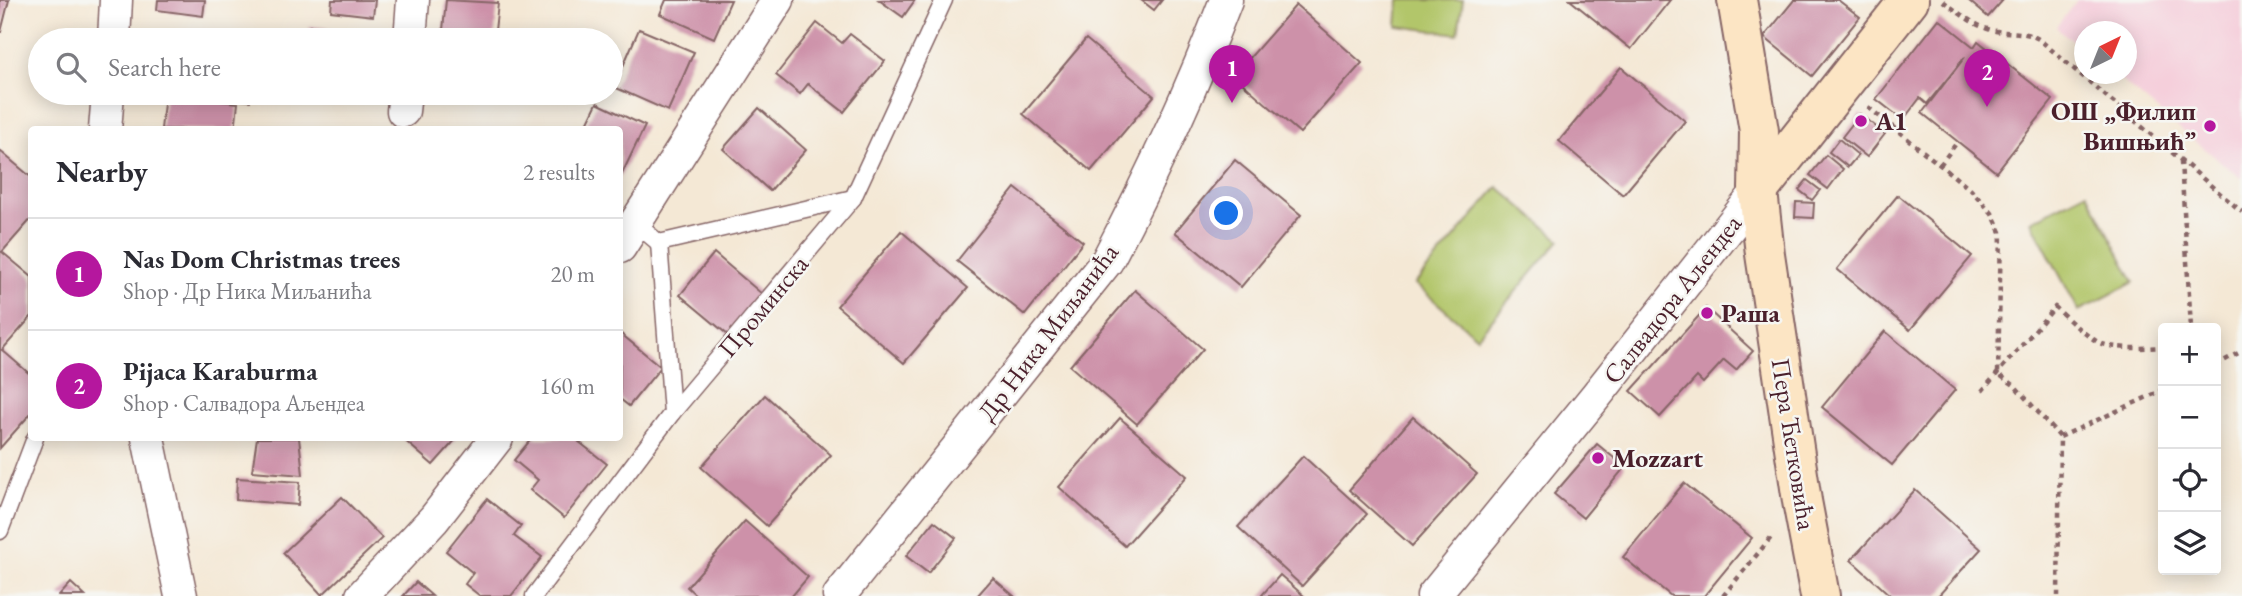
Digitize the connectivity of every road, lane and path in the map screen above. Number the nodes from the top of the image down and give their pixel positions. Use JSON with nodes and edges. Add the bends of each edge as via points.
{"nodes":[{"id":1,"x":116,"y":0,"type":"edge"},
{"id":2,"x":413,"y":0,"type":"edge"},
{"id":3,"x":778,"y":0,"type":"edge"},
{"id":4,"x":944,"y":0,"type":"edge"},
{"id":5,"x":1226,"y":0,"type":"edge"},
{"id":6,"x":1738,"y":0,"type":"edge"},
{"id":7,"x":1909,"y":0,"type":"edge"},
{"id":8,"x":1942,"y":1,"type":"edge"},
{"id":9,"x":115,"y":28,"type":"edge"},
{"id":10,"x":411,"y":28,"type":"edge"},
{"id":11,"x":1861,"y":102,"type":"dead end"},
{"id":12,"x":107,"y":105,"type":"edge"},
{"id":13,"x":105,"y":126,"type":"edge"},
{"id":14,"x":1958,"y":142,"type":"dead end"},
{"id":15,"x":2181,"y":160,"type":"junction"},
{"id":16,"x":1940,"y":166,"type":"junction"},
{"id":17,"x":1758,"y":191,"type":"junction"},
{"id":18,"x":853,"y":198,"type":"junction"},
{"id":19,"x":2242,"y":212,"type":"edge"},
{"id":20,"x":627,"y":235,"type":"edge"},
{"id":21,"x":659,"y":243,"type":"junction"},
{"id":22,"x":2191,"y":323,"type":"edge"},
{"id":23,"x":2158,"y":347,"type":"edge"},
{"id":24,"x":2242,"y":351,"type":"edge"},
{"id":25,"x":2221,"y":362,"type":"edge"},
{"id":26,"x":1998,"y":374,"type":"junction"},
{"id":27,"x":1982,"y":391,"type":"dead end"},
{"id":28,"x":2158,"y":392,"type":"edge"},
{"id":29,"x":672,"y":413,"type":"junction"},
{"id":30,"x":2060,"y":437,"type":"junction"},
{"id":31,"x":34,"y":441,"type":"edge"},
{"id":32,"x":149,"y":441,"type":"edge"},
{"id":33,"x":495,"y":441,"type":"edge"},
{"id":34,"x":1802,"y":501,"type":"junction"},
{"id":35,"x":0,"y":531,"type":"edge"},
{"id":36,"x":181,"y":596,"type":"edge"},
{"id":37,"x":362,"y":596,"type":"edge"},
{"id":38,"x":534,"y":596,"type":"edge"},
{"id":39,"x":839,"y":596,"type":"edge"},
{"id":40,"x":1433,"y":596,"type":"edge"},
{"id":41,"x":1723,"y":596,"type":"edge"},
{"id":42,"x":1820,"y":596,"type":"edge"},
{"id":43,"x":2058,"y":596,"type":"edge"}],
"edges":[{"from":1,"to":9,"type":"street"},
{"from":2,"to":10,"type":"street"},
{"from":3,"to":20,"type":"street"},
{"from":4,"to":18,"type":"lane","name":"Проминска"},
{"from":5,"to":39,"type":"street","name":"Др Ника Миљанића","via":[[1156,162],[1107,261]]},
{"from":6,"to":17,"type":"street","name":"Пера Ћетковића","via":[[1759,131]]},
{"from":7,"to":17,"type":"street","name":"Салвадора Аљендеа"},
{"from":8,"to":15,"type":"path","via":[[1989,30],[2035,36]]},
{"from":11,"to":16,"type":"path"},
{"from":12,"to":13,"type":"street"},
{"from":14,"to":16,"type":"path"},
{"from":15,"to":19,"type":"path"},
{"from":15,"to":22,"type":"path"},
{"from":16,"to":26,"type":"path","via":[[1993,213],[2001,232]]},
{"from":17,"to":34,"type":"street","name":"Пера Ћетковића"},
{"from":17,"to":40,"type":"street","name":"Салвадора Аљендеа"},
{"from":18,"to":21,"type":"lane","name":"Проминска"},
{"from":18,"to":29,"type":"lane","name":"Проминска"},
{"from":20,"to":21,"type":"lane"},
{"from":21,"to":29,"type":"lane"},
{"from":23,"to":26,"type":"path","via":[[2100,344],[2055,307]]},
{"from":24,"to":25,"type":"path"},
{"from":26,"to":27,"type":"path"},
{"from":26,"to":30,"type":"path","via":[[2014,385]]},
{"from":28,"to":30,"type":"path"},
{"from":29,"to":38,"type":"lane","name":"Проминска"},
{"from":30,"to":43,"type":"path"},
{"from":31,"to":35,"type":"lane"},
{"from":32,"to":36,"type":"street"},
{"from":33,"to":37,"type":"street","via":[[434,519]]},
{"from":34,"to":41,"type":"path"},
{"from":34,"to":42,"type":"street","name":"Пера Ћетковића"}]}
